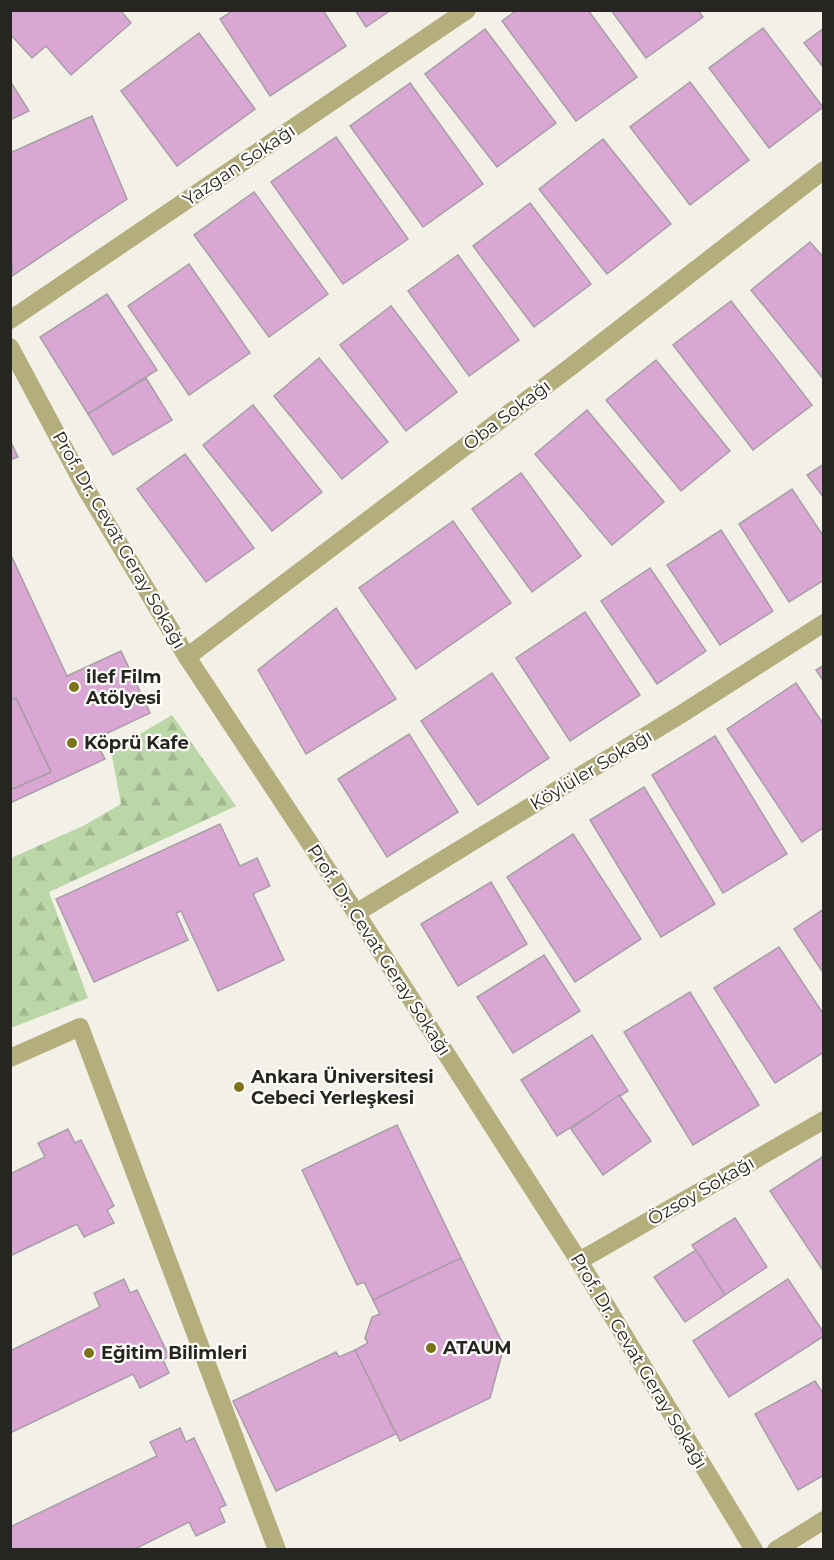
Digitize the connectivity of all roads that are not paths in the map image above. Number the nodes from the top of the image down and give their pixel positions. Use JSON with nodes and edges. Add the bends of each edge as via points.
{"nodes":[{"id":1,"x":466,"y":10,"type":"edge"},
{"id":2,"x":824,"y":170,"type":"edge"},
{"id":3,"x":10,"y":320,"type":"edge"},
{"id":4,"x":10,"y":347,"type":"edge"},
{"id":5,"x":824,"y":623,"type":"edge"},
{"id":6,"x":187,"y":657,"type":"junction"},
{"id":7,"x":356,"y":913,"type":"junction"},
{"id":8,"x":10,"y":1059,"type":"edge"},
{"id":9,"x":824,"y":1120,"type":"edge"},
{"id":10,"x":579,"y":1261,"type":"junction"},
{"id":11,"x":824,"y":1520,"type":"edge"},
{"id":12,"x":277,"y":1550,"type":"edge"},
{"id":13,"x":754,"y":1550,"type":"edge"},
{"id":14,"x":776,"y":1550,"type":"edge"}],
"edges":[{"from":1,"to":3,"type":"street","name":"Yazgan Sokağı"},
{"from":2,"to":6,"type":"street","name":"Oba Sokağı"},
{"from":4,"to":6,"type":"street","name":"Prof. Dr. Cevat Geray Sokağı","via":[[86,489]]},
{"from":5,"to":7,"type":"street","name":"Köylüler Sokağı","via":[[683,714]]},
{"from":6,"to":7,"type":"street","name":"Prof. Dr. Cevat Geray Sokağı"},
{"from":7,"to":10,"type":"street","name":"Prof. Dr. Cevat Geray Sokağı"},
{"from":8,"to":12,"type":"street","via":[[80,1027]]},
{"from":9,"to":10,"type":"street","name":"Özsoy Sokağı"},
{"from":10,"to":13,"type":"street","name":"Prof. Dr. Cevat Geray Sokağı"},
{"from":11,"to":14,"type":"street"}]}
